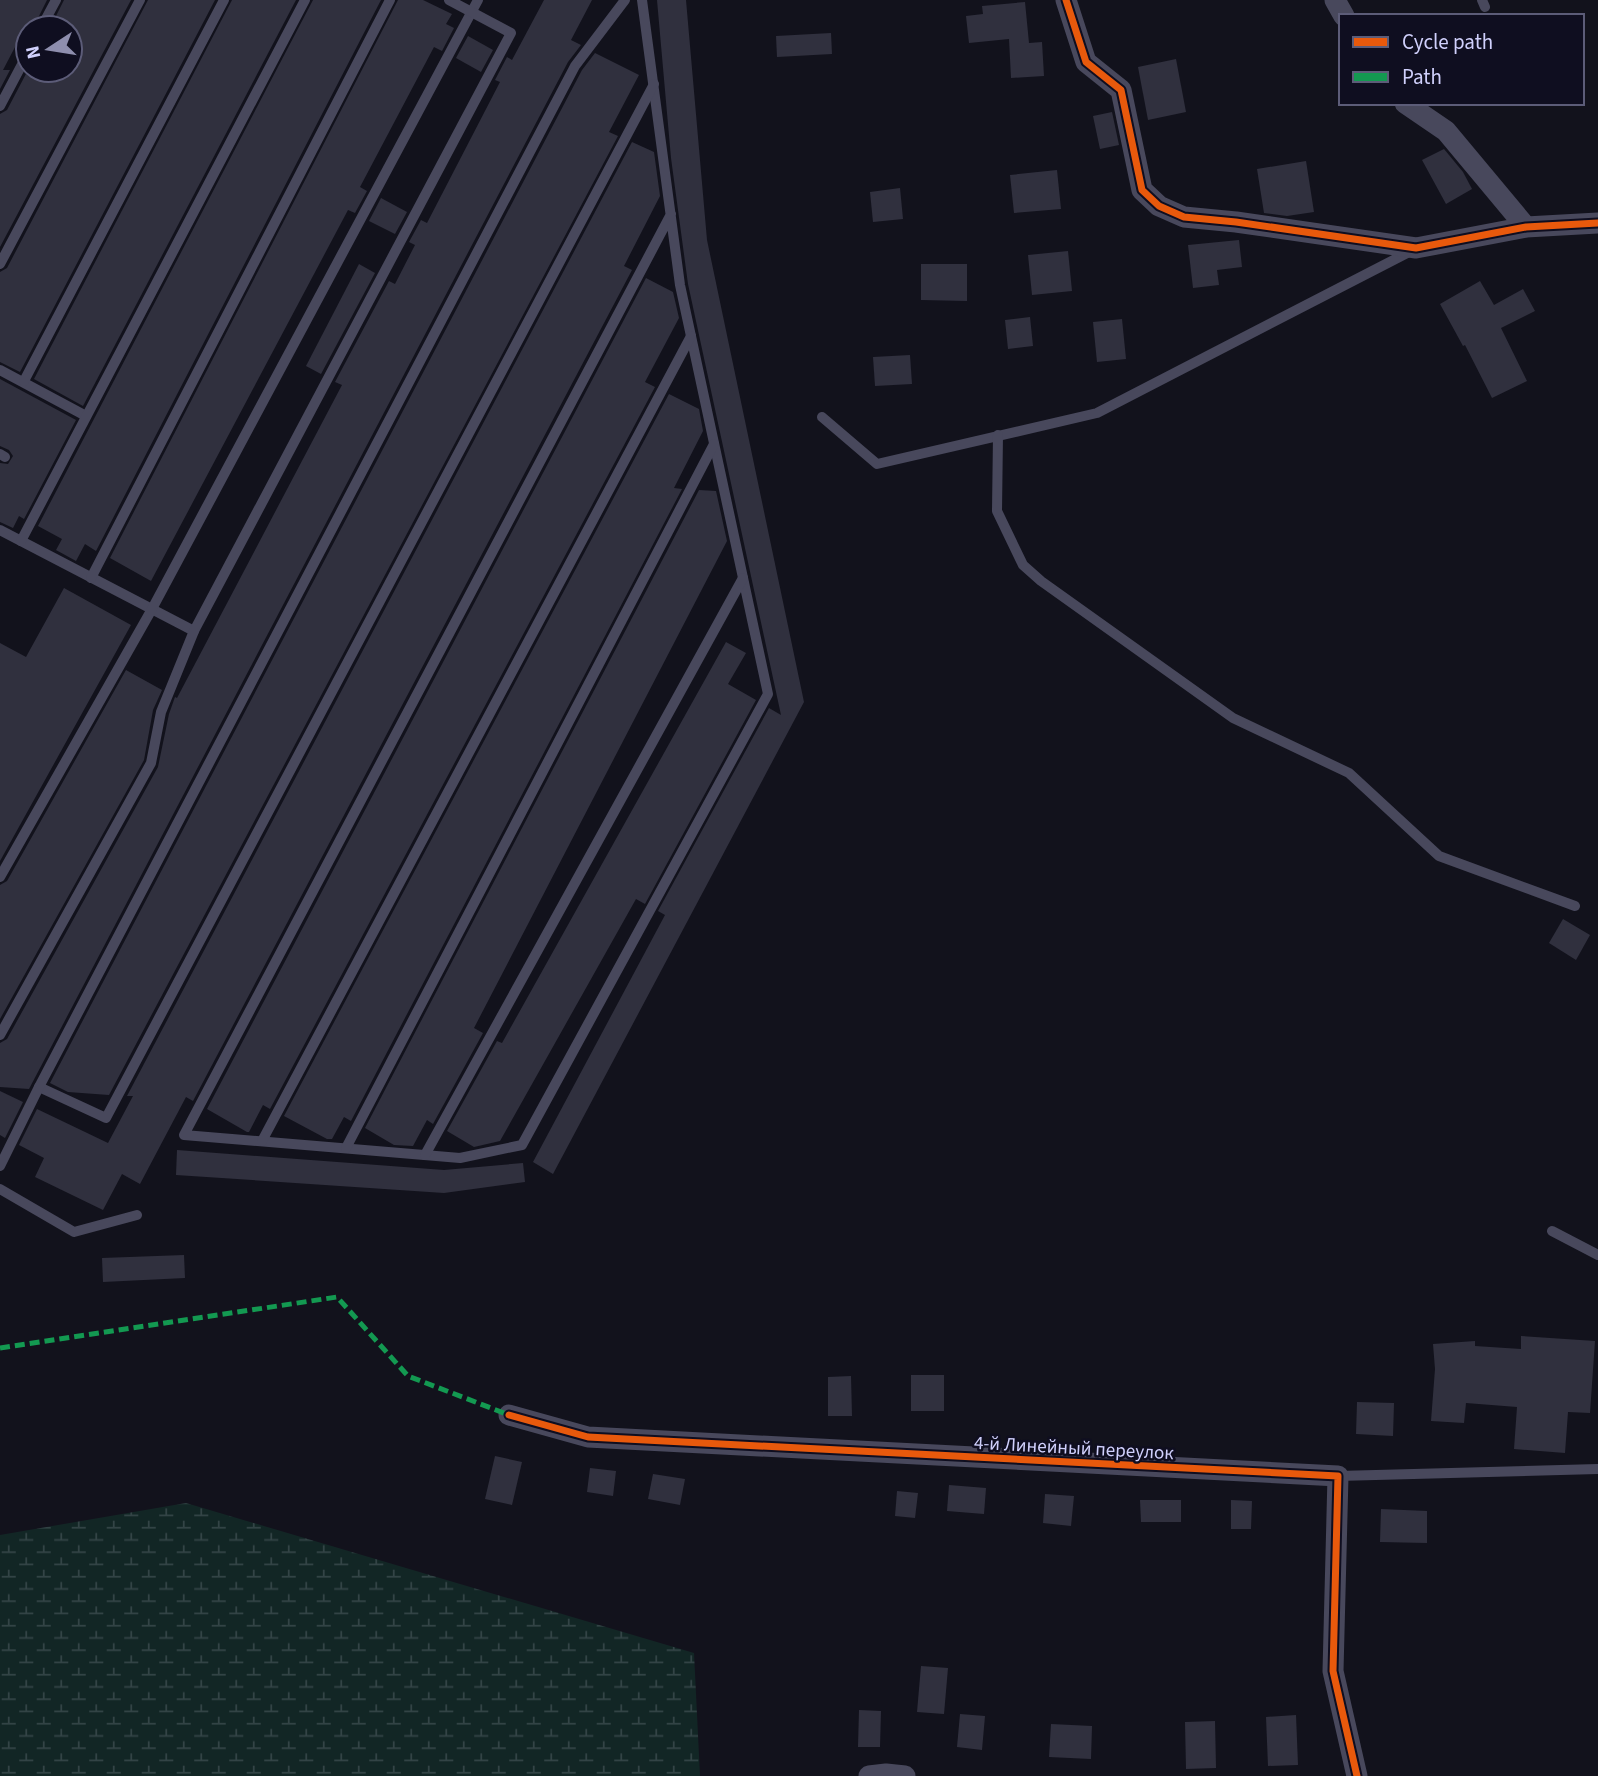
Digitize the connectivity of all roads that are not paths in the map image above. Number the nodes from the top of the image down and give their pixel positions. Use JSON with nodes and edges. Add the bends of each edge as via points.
{"nodes":[{"id":1,"x":140,"y":0,"type":"edge"},
{"id":2,"x":224,"y":0,"type":"edge"},
{"id":3,"x":305,"y":0,"type":"edge"},
{"id":4,"x":390,"y":0,"type":"edge"},
{"id":5,"x":449,"y":0,"type":"edge"},
{"id":6,"x":478,"y":0,"type":"edge"},
{"id":7,"x":625,"y":0,"type":"edge"},
{"id":8,"x":642,"y":0,"type":"edge"},
{"id":9,"x":1066,"y":0,"type":"edge"},
{"id":10,"x":472,"y":12,"type":"junction"},
{"id":11,"x":14,"y":79,"type":"edge"},
{"id":12,"x":653,"y":84,"type":"junction"},
{"id":13,"x":1408,"y":105,"type":"edge"},
{"id":14,"x":0,"y":106,"type":"edge"},
{"id":15,"x":671,"y":214,"type":"junction"},
{"id":16,"x":1598,"y":223,"type":"edge"},
{"id":17,"x":1526,"y":227,"type":"junction"},
{"id":18,"x":1416,"y":248,"type":"junction"},
{"id":19,"x":0,"y":264,"type":"edge"},
{"id":20,"x":691,"y":335,"type":"junction"},
{"id":21,"x":0,"y":370,"type":"edge"},
{"id":22,"x":24,"y":382,"type":"junction"},
{"id":23,"x":86,"y":416,"type":"junction"},
{"id":24,"x":822,"y":417,"type":"dead end"},
{"id":25,"x":998,"y":435,"type":"junction"},
{"id":26,"x":714,"y":444,"type":"junction"},
{"id":27,"x":0,"y":530,"type":"edge"},
{"id":28,"x":21,"y":541,"type":"junction"},
{"id":29,"x":92,"y":578,"type":"junction"},
{"id":30,"x":743,"y":578,"type":"junction"},
{"id":31,"x":152,"y":609,"type":"junction"},
{"id":32,"x":194,"y":631,"type":"junction"},
{"id":33,"x":0,"y":877,"type":"edge"},
{"id":34,"x":1575,"y":906,"type":"dead end"},
{"id":35,"x":0,"y":1035,"type":"edge"},
{"id":36,"x":39,"y":1087,"type":"junction"},
{"id":37,"x":262,"y":1141,"type":"junction"},
{"id":38,"x":346,"y":1148,"type":"junction"},
{"id":39,"x":425,"y":1155,"type":"junction"},
{"id":40,"x":0,"y":1166,"type":"edge"},
{"id":41,"x":0,"y":1189,"type":"edge"},
{"id":42,"x":137,"y":1215,"type":"dead end"},
{"id":43,"x":1552,"y":1231,"type":"dead end"},
{"id":44,"x":1598,"y":1255,"type":"edge"},
{"id":45,"x":509,"y":1415,"type":"dead end"},
{"id":46,"x":1598,"y":1469,"type":"edge"},
{"id":47,"x":1338,"y":1476,"type":"junction"},
{"id":48,"x":869,"y":1776,"type":"edge"},
{"id":49,"x":905,"y":1776,"type":"edge"},
{"id":50,"x":1357,"y":1776,"type":"edge"}],
"edges":[{"from":1,"to":19,"type":"lane"},
{"from":2,"to":22,"type":"lane"},
{"from":3,"to":23,"type":"lane"},
{"from":4,"to":29,"type":"lane"},
{"from":5,"to":10,"type":"lane"},
{"from":6,"to":10,"type":"lane"},
{"from":7,"to":36,"type":"lane","via":[[575,66]]},
{"from":8,"to":12,"type":"lane"},
{"from":9,"to":18,"type":"street","via":[[1086,62],[1121,90],[1142,191],[1159,206],[1184,217]]},
{"from":10,"to":31,"type":"lane"},
{"from":10,"to":32,"type":"lane","via":[[510,33]]},
{"from":11,"to":14,"type":"lane"},
{"from":12,"to":15,"type":"lane"},
{"from":12,"to":36,"type":"lane","via":[[106,1118]]},
{"from":13,"to":17,"type":"street","via":[[1446,131]]},
{"from":15,"to":20,"type":"lane"},
{"from":15,"to":37,"type":"lane","via":[[184,1135]]},
{"from":16,"to":17,"type":"street"},
{"from":17,"to":18,"type":"street"},
{"from":18,"to":25,"type":"lane","via":[[1097,413]]},
{"from":20,"to":26,"type":"lane"},
{"from":20,"to":37,"type":"lane"},
{"from":21,"to":22,"type":"lane"},
{"from":22,"to":23,"type":"lane"},
{"from":23,"to":28,"type":"lane"},
{"from":24,"to":25,"type":"lane","via":[[877,464]]},
{"from":25,"to":34,"type":"lane","via":[[997,511],[1023,565],[1041,580],[1233,718],[1349,774],[1439,856]]},
{"from":26,"to":30,"type":"lane"},
{"from":26,"to":38,"type":"lane"},
{"from":27,"to":28,"type":"lane"},
{"from":28,"to":29,"type":"lane"},
{"from":29,"to":31,"type":"lane"},
{"from":30,"to":39,"type":"lane"},
{"from":30,"to":39,"type":"lane","via":[[768,694],[522,1145],[460,1158]]},
{"from":31,"to":32,"type":"lane"},
{"from":31,"to":33,"type":"lane"},
{"from":32,"to":35,"type":"lane","via":[[161,712],[151,763]]},
{"from":36,"to":40,"type":"lane"},
{"from":37,"to":38,"type":"lane"},
{"from":38,"to":39,"type":"lane"},
{"from":41,"to":42,"type":"lane","via":[[74,1232]]},
{"from":43,"to":44,"type":"lane"},
{"from":45,"to":47,"type":"street","name":"4-й Линейный переулок","via":[[588,1437]]},
{"from":46,"to":47,"type":"lane"},
{"from":47,"to":50,"type":"street","via":[[1332,1671]]},
{"from":48,"to":49,"type":"street"}]}
